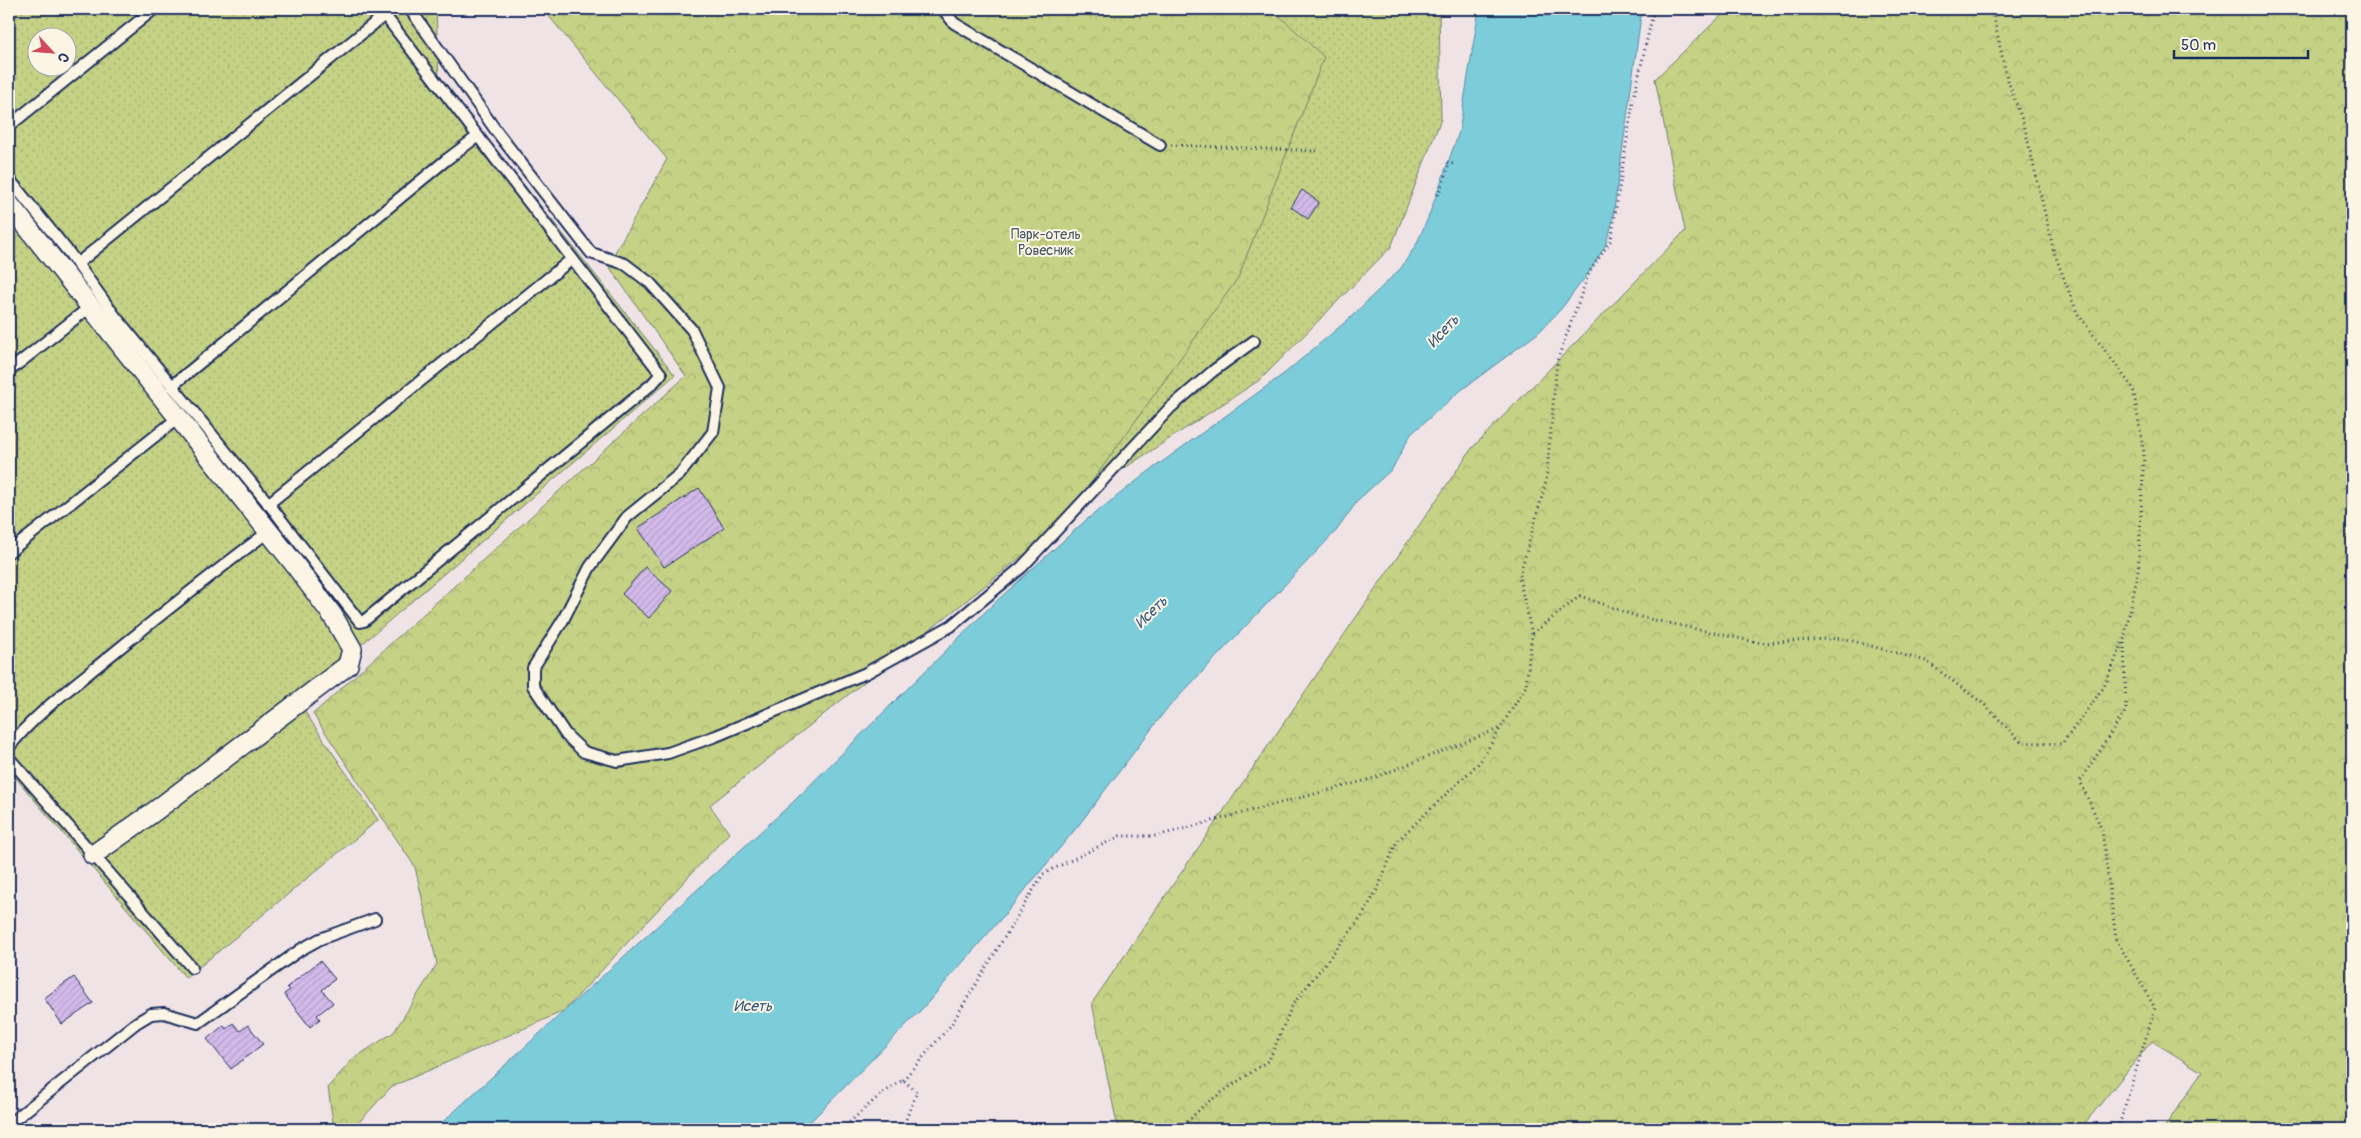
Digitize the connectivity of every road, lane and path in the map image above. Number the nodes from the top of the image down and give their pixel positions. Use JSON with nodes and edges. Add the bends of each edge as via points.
{"nodes":[{"id":1,"x":154,"y":9,"type":"edge"},
{"id":2,"x":410,"y":9,"type":"edge"},
{"id":3,"x":943,"y":9,"type":"edge"},
{"id":4,"x":1654,"y":9,"type":"edge"},
{"id":5,"x":1992,"y":9,"type":"edge"},
{"id":6,"x":385,"y":11,"type":"edge"},
{"id":7,"x":9,"y":126,"type":"edge"},
{"id":8,"x":478,"y":136,"type":"junction"},
{"id":9,"x":1160,"y":145,"type":"joint"},
{"id":10,"x":1319,"y":151,"type":"dead end"},
{"id":11,"x":1450,"y":163,"type":"dead end"},
{"id":12,"x":9,"y":179,"type":"edge"},
{"id":13,"x":1438,"y":195,"type":"dead end"},
{"id":14,"x":9,"y":204,"type":"edge"},
{"id":15,"x":572,"y":259,"type":"junction"},
{"id":16,"x":77,"y":264,"type":"junction"},
{"id":17,"x":91,"y":306,"type":"junction"},
{"id":18,"x":1254,"y":341,"type":"dead end"},
{"id":19,"x":9,"y":371,"type":"edge"},
{"id":20,"x":173,"y":385,"type":"junction"},
{"id":21,"x":178,"y":418,"type":"junction"},
{"id":22,"x":268,"y":504,"type":"junction"},
{"id":23,"x":268,"y":532,"type":"junction"},
{"id":24,"x":9,"y":552,"type":"edge"},
{"id":25,"x":1532,"y":634,"type":"junction"},
{"id":26,"x":2124,"y":639,"type":"junction"},
{"id":27,"x":1501,"y":728,"type":"junction"},
{"id":28,"x":9,"y":747,"type":"edge"},
{"id":29,"x":9,"y":758,"type":"edge"},
{"id":30,"x":93,"y":855,"type":"junction"},
{"id":31,"x":375,"y":919,"type":"dead end"},
{"id":32,"x":192,"y":968,"type":"dead end"},
{"id":33,"x":903,"y":1080,"type":"junction"},
{"id":34,"x":9,"y":1124,"type":"edge"},
{"id":35,"x":842,"y":1129,"type":"edge"},
{"id":36,"x":902,"y":1129,"type":"edge"},
{"id":37,"x":1180,"y":1129,"type":"edge"},
{"id":38,"x":2118,"y":1129,"type":"edge"}],
"edges":[{"from":1,"to":7,"type":"lane"},
{"from":2,"to":18,"type":"lane","via":[[497,132],[591,252],[625,264],[650,283],[692,330],[720,388],[713,432],[680,474],[626,517],[590,567],[563,620],[533,668],[533,686],[566,735],[584,752],[617,761],[668,754],[866,673],[951,626],[1022,566],[1170,408]]},
{"from":3,"to":9,"type":"lane","via":[[954,23]]},
{"from":4,"to":25,"type":"path","via":[[1633,101],[1611,240],[1589,273],[1557,361],[1546,482],[1520,578]]},
{"from":5,"to":26,"type":"path","via":[[2006,75],[2024,125],[2054,252],[2077,313],[2133,388],[2144,453],[2138,573]]},
{"from":6,"to":8,"type":"lane"},
{"from":6,"to":16,"type":"lane"},
{"from":8,"to":15,"type":"lane"},
{"from":8,"to":20,"type":"lane"},
{"from":9,"to":10,"type":"path"},
{"from":11,"to":13,"type":"path"},
{"from":12,"to":16,"type":"lane"},
{"from":14,"to":17,"type":"street"},
{"from":15,"to":22,"type":"lane"},
{"from":15,"to":22,"type":"lane","via":[[661,374],[552,469],[385,605],[360,622]]},
{"from":16,"to":20,"type":"lane","via":[[115,316]]},
{"from":17,"to":19,"type":"lane"},
{"from":17,"to":21,"type":"street"},
{"from":20,"to":22,"type":"lane"},
{"from":21,"to":23,"type":"street"},
{"from":21,"to":24,"type":"lane"},
{"from":23,"to":28,"type":"lane","via":[[79,681]]},
{"from":23,"to":30,"type":"street","via":[[333,616],[352,648],[348,665],[155,812]]},
{"from":25,"to":26,"type":"path","via":[[1580,596],[1636,616],[1760,643],[1842,638],[1926,661],[1985,705],[2021,742],[2062,744],[2104,687]]},
{"from":25,"to":27,"type":"path","via":[[1526,686]]},
{"from":26,"to":38,"type":"path","via":[[2126,710],[2080,781],[2102,830],[2116,939],[2155,1008]]},
{"from":27,"to":33,"type":"path","via":[[1371,779],[1156,836],[1120,836],[1043,874],[950,1025]]},
{"from":27,"to":37,"type":"path","via":[[1480,762],[1397,841],[1362,918],[1293,1004],[1269,1060],[1205,1104]]},
{"from":29,"to":30,"type":"lane"},
{"from":30,"to":32,"type":"lane"},
{"from":31,"to":34,"type":"lane","via":[[307,946],[198,1023],[164,1013],[151,1014]]},
{"from":33,"to":35,"type":"path","via":[[880,1095]]},
{"from":33,"to":36,"type":"path","via":[[917,1092]]}]}
